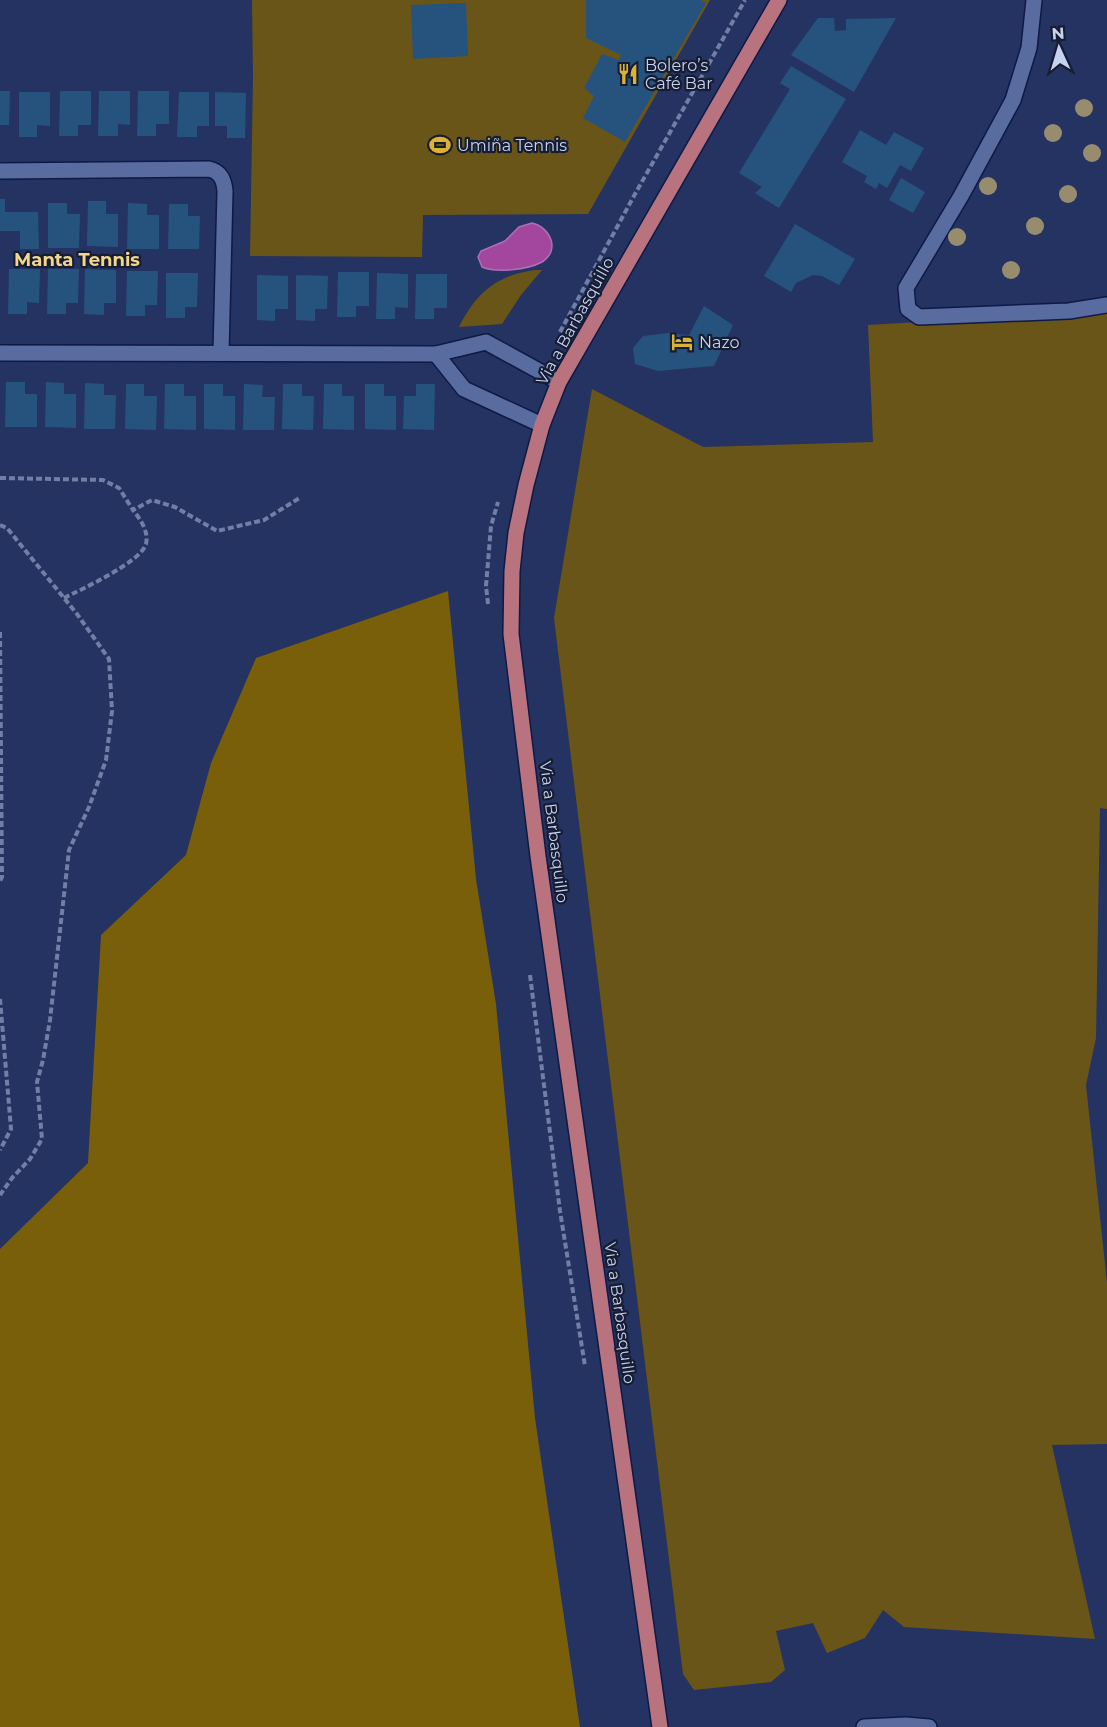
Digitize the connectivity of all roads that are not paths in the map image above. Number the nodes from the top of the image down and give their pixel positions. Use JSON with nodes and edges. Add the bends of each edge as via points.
{"nodes":[{"id":1,"x":779,"y":0,"type":"edge"},
{"id":2,"x":1034,"y":0,"type":"edge"},
{"id":3,"x":0,"y":171,"type":"edge"},
{"id":4,"x":1107,"y":305,"type":"edge"},
{"id":5,"x":0,"y":352,"type":"edge"},
{"id":6,"x":221,"y":353,"type":"junction"},
{"id":7,"x":436,"y":354,"type":"junction"},
{"id":8,"x":559,"y":382,"type":"junction"},
{"id":9,"x":542,"y":425,"type":"junction"},
{"id":10,"x":660,"y":1727,"type":"edge"},
{"id":11,"x":864,"y":1727,"type":"edge"},
{"id":12,"x":929,"y":1727,"type":"edge"}],
"edges":[{"from":1,"to":8,"type":"main road","name":"Via a Barbasquillo"},
{"from":2,"to":4,"type":"street","via":[[1029,48],[1013,100],[906,288],[908,309],[919,317]]},
{"from":3,"to":6,"type":"street","via":[[209,169],[219,174],[225,191]]},
{"from":5,"to":6,"type":"street"},
{"from":6,"to":7,"type":"street"},
{"from":7,"to":8,"type":"street","via":[[486,342]]},
{"from":7,"to":9,"type":"street","via":[[464,389]]},
{"from":8,"to":9,"type":"main road","name":"Via a Barbasquillo"},
{"from":9,"to":10,"type":"main road","name":"Via a Barbasquillo","via":[[516,533],[511,633],[538,856]]},
{"from":11,"to":12,"type":"street"}]}
